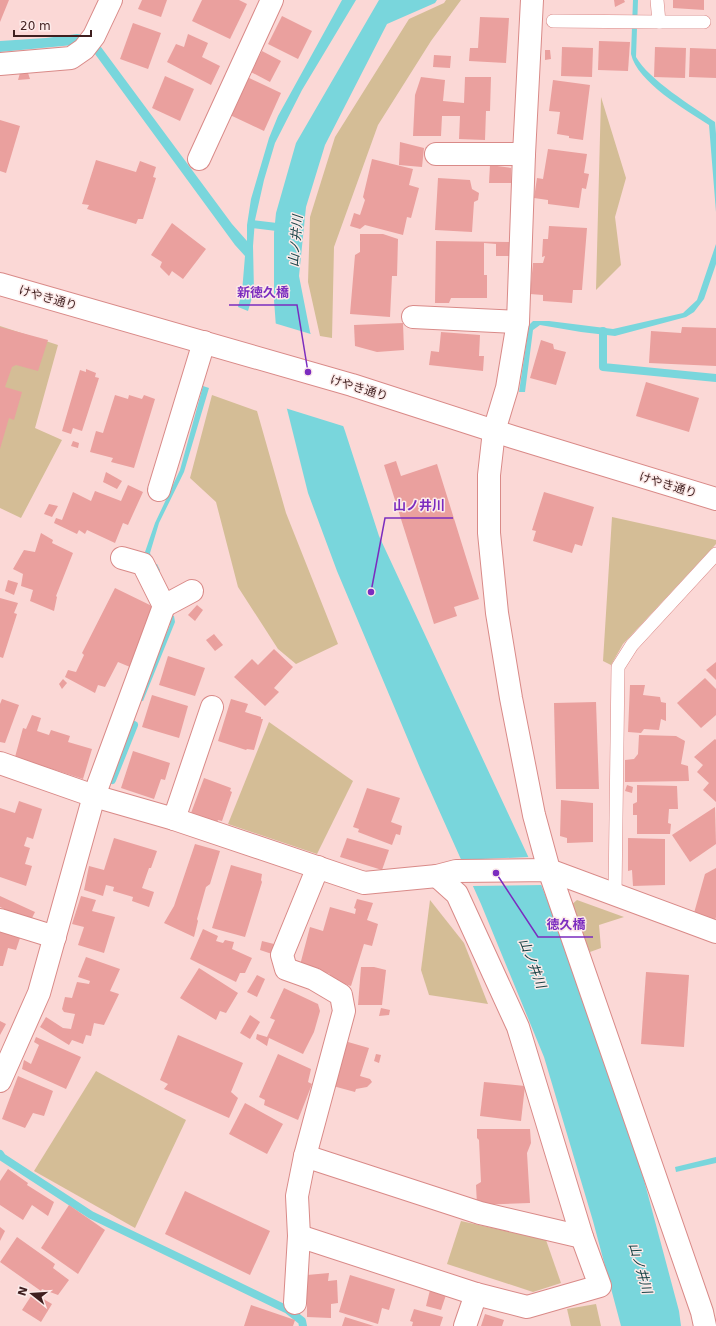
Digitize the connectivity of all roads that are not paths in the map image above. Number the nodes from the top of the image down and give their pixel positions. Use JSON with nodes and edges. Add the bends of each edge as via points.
{"nodes":[{"id":1,"x":111,"y":0,"type":"edge"},
{"id":2,"x":272,"y":0,"type":"edge"},
{"id":3,"x":532,"y":0,"type":"edge"},
{"id":4,"x":657,"y":0,"type":"edge"},
{"id":5,"x":553,"y":21,"type":"dead end"},
{"id":6,"x":659,"y":22,"type":"junction"},
{"id":7,"x":704,"y":22,"type":"dead end"},
{"id":8,"x":0,"y":64,"type":"edge"},
{"id":9,"x":436,"y":154,"type":"dead end"},
{"id":10,"x":524,"y":154,"type":"junction"},
{"id":11,"x":199,"y":159,"type":"dead end"},
{"id":12,"x":0,"y":284,"type":"edge"},
{"id":13,"x":413,"y":317,"type":"dead end"},
{"id":14,"x":518,"y":322,"type":"junction"},
{"id":15,"x":204,"y":342,"type":"junction"},
{"id":16,"x":494,"y":431,"type":"junction"},
{"id":17,"x":159,"y":490,"type":"dead end"},
{"id":18,"x":716,"y":499,"type":"edge"},
{"id":19,"x":716,"y":554,"type":"edge"},
{"id":20,"x":122,"y":558,"type":"dead end"},
{"id":21,"x":192,"y":591,"type":"dead end"},
{"id":22,"x":164,"y":606,"type":"junction"},
{"id":23,"x":212,"y":707,"type":"dead end"},
{"id":24,"x":0,"y":763,"type":"edge"},
{"id":25,"x":94,"y":796,"type":"junction"},
{"id":26,"x":174,"y":819,"type":"junction"},
{"id":27,"x":318,"y":867,"type":"junction"},
{"id":28,"x":550,"y":870,"type":"junction"},
{"id":29,"x":446,"y":873,"type":"junction"},
{"id":30,"x":615,"y":894,"type":"junction"},
{"id":31,"x":0,"y":920,"type":"edge"},
{"id":32,"x":716,"y":932,"type":"edge"},
{"id":33,"x":55,"y":937,"type":"junction"},
{"id":34,"x":0,"y":1081,"type":"edge"},
{"id":35,"x":305,"y":1156,"type":"junction"},
{"id":36,"x":299,"y":1236,"type":"junction"},
{"id":37,"x":582,"y":1237,"type":"junction"},
{"id":38,"x":476,"y":1294,"type":"junction"},
{"id":39,"x":295,"y":1303,"type":"dead end"},
{"id":40,"x":465,"y":1326,"type":"edge"},
{"id":41,"x":704,"y":1326,"type":"edge"}],
"edges":[{"from":1,"to":8,"type":"street","via":[[89,42],[70,58]]},
{"from":2,"to":11,"type":"street"},
{"from":3,"to":10,"type":"street"},
{"from":4,"to":6,"type":"lane"},
{"from":5,"to":6,"type":"lane"},
{"from":6,"to":7,"type":"lane"},
{"from":9,"to":10,"type":"street"},
{"from":10,"to":14,"type":"street"},
{"from":12,"to":15,"type":"street","name":"けやき通り"},
{"from":13,"to":14,"type":"street"},
{"from":14,"to":16,"type":"street","via":[[507,388]]},
{"from":15,"to":16,"type":"street","name":"けやき通り","via":[[352,385]]},
{"from":15,"to":17,"type":"street"},
{"from":16,"to":18,"type":"street","name":"けやき通り"},
{"from":16,"to":28,"type":"street","via":[[489,475],[489,533],[497,613],[532,808]]},
{"from":19,"to":30,"type":"lane","via":[[632,645],[618,667]]},
{"from":20,"to":22,"type":"street","via":[[143,564]]},
{"from":21,"to":22,"type":"street"},
{"from":22,"to":25,"type":"street"},
{"from":23,"to":26,"type":"street"},
{"from":24,"to":25,"type":"street"},
{"from":25,"to":26,"type":"street"},
{"from":25,"to":33,"type":"street"},
{"from":26,"to":27,"type":"street"},
{"from":27,"to":29,"type":"street","via":[[364,883]]},
{"from":27,"to":35,"type":"street","via":[[282,954],[286,969],[314,979],[341,995],[344,1011]]},
{"from":28,"to":29,"type":"street"},
{"from":28,"to":30,"type":"street"},
{"from":28,"to":41,"type":"street","via":[[702,1312]]},
{"from":29,"to":37,"type":"street","via":[[518,1027]]},
{"from":30,"to":32,"type":"street"},
{"from":31,"to":33,"type":"street"},
{"from":33,"to":34,"type":"street","via":[[39,992]]},
{"from":35,"to":36,"type":"street","via":[[297,1196]]},
{"from":35,"to":37,"type":"street","via":[[480,1213]]},
{"from":36,"to":38,"type":"street"},
{"from":36,"to":39,"type":"street"},
{"from":37,"to":38,"type":"street","via":[[600,1286],[527,1307]]},
{"from":38,"to":40,"type":"street"}]}
